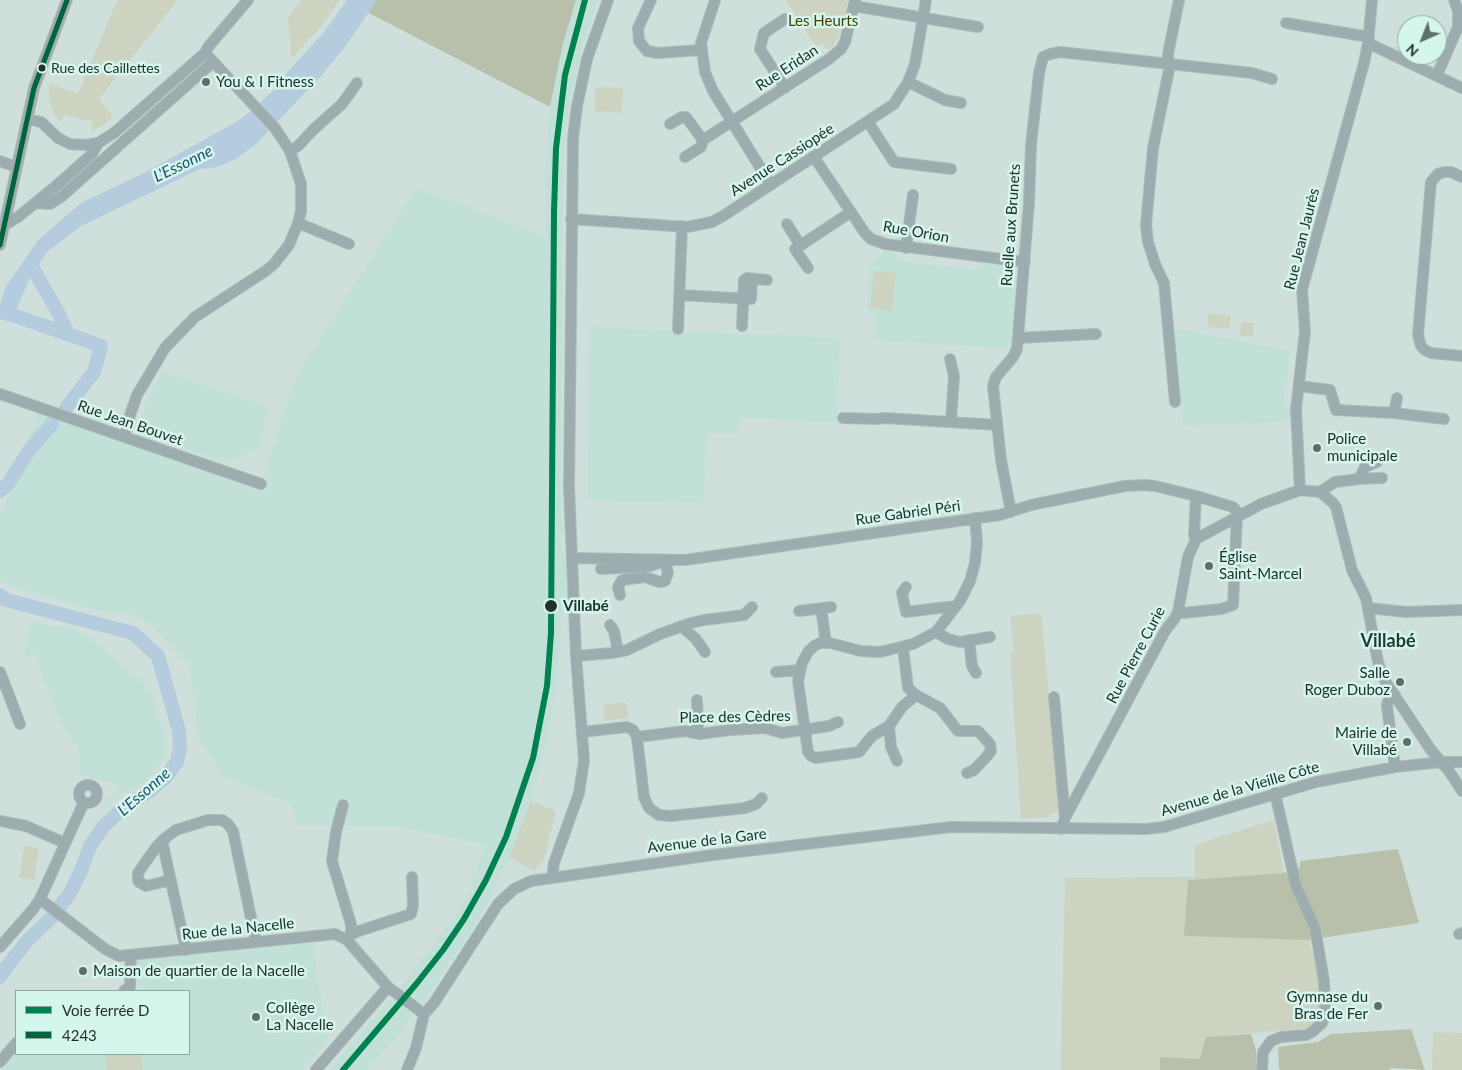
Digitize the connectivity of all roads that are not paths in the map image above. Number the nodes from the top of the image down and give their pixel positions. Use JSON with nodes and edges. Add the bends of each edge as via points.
{"nodes":[{"id":1,"x":67,"y":0,"type":"edge"},
{"id":2,"x":248,"y":0,"type":"edge"},
{"id":3,"x":608,"y":0,"type":"edge"},
{"id":4,"x":650,"y":0,"type":"edge"},
{"id":5,"x":715,"y":0,"type":"edge"},
{"id":6,"x":926,"y":0,"type":"edge"},
{"id":7,"x":1179,"y":0,"type":"edge"},
{"id":8,"x":1372,"y":0,"type":"edge"},
{"id":9,"x":1454,"y":0,"type":"edge"},
{"id":10,"x":855,"y":3,"type":"edge"},
{"id":11,"x":924,"y":17,"type":"junction"},
{"id":12,"x":1460,"y":17,"type":"edge"},
{"id":13,"x":785,"y":19,"type":"dead end"},
{"id":14,"x":1286,"y":23,"type":"dead end"},
{"id":15,"x":978,"y":26,"type":"dead end"},
{"id":16,"x":1368,"y":40,"type":"junction"},
{"id":17,"x":701,"y":50,"type":"junction"},
{"id":18,"x":205,"y":53,"type":"junction"},
{"id":19,"x":213,"y":62,"type":"junction"},
{"id":20,"x":1168,"y":65,"type":"junction"},
{"id":21,"x":1437,"y":75,"type":"junction"},
{"id":22,"x":1272,"y":79,"type":"dead end"},
{"id":23,"x":908,"y":82,"type":"junction"},
{"id":24,"x":357,"y":83,"type":"dead end"},
{"id":25,"x":785,"y":88,"type":"junction"},
{"id":26,"x":1462,"y":88,"type":"edge"},
{"id":27,"x":961,"y":103,"type":"dead end"},
{"id":28,"x":27,"y":119,"type":"junction"},
{"id":29,"x":731,"y":122,"type":"junction"},
{"id":30,"x":868,"y":122,"type":"junction"},
{"id":31,"x":670,"y":124,"type":"dead end"},
{"id":32,"x":703,"y":140,"type":"junction"},
{"id":33,"x":98,"y":143,"type":"junction"},
{"id":34,"x":290,"y":151,"type":"junction"},
{"id":35,"x":814,"y":157,"type":"junction"},
{"id":36,"x":685,"y":158,"type":"dead end"},
{"id":37,"x":0,"y":162,"type":"edge"},
{"id":38,"x":16,"y":167,"type":"junction"},
{"id":39,"x":951,"y":169,"type":"dead end"},
{"id":40,"x":1462,"y":177,"type":"edge"},
{"id":41,"x":771,"y":185,"type":"junction"},
{"id":42,"x":913,"y":195,"type":"dead end"},
{"id":43,"x":36,"y":203,"type":"junction"},
{"id":44,"x":851,"y":212,"type":"junction"},
{"id":45,"x":571,"y":219,"type":"junction"},
{"id":46,"x":298,"y":224,"type":"junction"},
{"id":47,"x":787,"y":224,"type":"dead end"},
{"id":48,"x":5,"y":225,"type":"junction"},
{"id":49,"x":682,"y":226,"type":"junction"},
{"id":50,"x":349,"y":244,"type":"dead end"},
{"id":51,"x":800,"y":245,"type":"junction"},
{"id":52,"x":0,"y":246,"type":"edge"},
{"id":53,"x":906,"y":248,"type":"junction"},
{"id":54,"x":1025,"y":262,"type":"junction"},
{"id":55,"x":808,"y":268,"type":"dead end"},
{"id":56,"x":767,"y":280,"type":"dead end"},
{"id":57,"x":680,"y":295,"type":"junction"},
{"id":58,"x":743,"y":299,"type":"junction"},
{"id":59,"x":742,"y":326,"type":"dead end"},
{"id":60,"x":678,"y":329,"type":"dead end"},
{"id":61,"x":1096,"y":334,"type":"dead end"},
{"id":62,"x":1018,"y":338,"type":"junction"},
{"id":63,"x":1462,"y":356,"type":"edge"},
{"id":64,"x":950,"y":359,"type":"dead end"},
{"id":65,"x":1299,"y":386,"type":"junction"},
{"id":66,"x":0,"y":394,"type":"edge"},
{"id":67,"x":1397,"y":398,"type":"dead end"},
{"id":68,"x":1174,"y":402,"type":"dead end"},
{"id":69,"x":1394,"y":413,"type":"junction"},
{"id":70,"x":843,"y":418,"type":"dead end"},
{"id":71,"x":1444,"y":419,"type":"dead end"},
{"id":72,"x":951,"y":421,"type":"junction"},
{"id":73,"x":997,"y":424,"type":"junction"},
{"id":74,"x":125,"y":437,"type":"junction"},
{"id":75,"x":1378,"y":462,"type":"dead end"},
{"id":76,"x":1382,"y":478,"type":"dead end"},
{"id":77,"x":1359,"y":479,"type":"junction"},
{"id":78,"x":262,"y":484,"type":"dead end"},
{"id":79,"x":1300,"y":490,"type":"junction"},
{"id":80,"x":1320,"y":492,"type":"junction"},
{"id":81,"x":1196,"y":496,"type":"junction"},
{"id":82,"x":1011,"y":512,"type":"junction"},
{"id":83,"x":1238,"y":516,"type":"junction"},
{"id":84,"x":975,"y":518,"type":"junction"},
{"id":85,"x":1196,"y":539,"type":"junction"},
{"id":86,"x":572,"y":558,"type":"junction"},
{"id":87,"x":665,"y":560,"type":"junction"},
{"id":88,"x":601,"y":569,"type":"dead end"},
{"id":89,"x":906,"y":587,"type":"dead end"},
{"id":90,"x":620,"y":596,"type":"dead end"},
{"id":91,"x":752,"y":606,"type":"dead end"},
{"id":92,"x":956,"y":606,"type":"junction"},
{"id":93,"x":1368,"y":608,"type":"junction"},
{"id":94,"x":1462,"y":610,"type":"edge"},
{"id":95,"x":798,"y":611,"type":"dead end"},
{"id":96,"x":1178,"y":612,"type":"junction"},
{"id":97,"x":610,"y":624,"type":"dead end"},
{"id":98,"x":681,"y":626,"type":"junction"},
{"id":99,"x":936,"y":632,"type":"junction"},
{"id":100,"x":990,"y":638,"type":"dead end"},
{"id":101,"x":969,"y":640,"type":"junction"},
{"id":102,"x":826,"y":643,"type":"junction"},
{"id":103,"x":903,"y":647,"type":"junction"},
{"id":104,"x":618,"y":652,"type":"junction"},
{"id":105,"x":705,"y":652,"type":"dead end"},
{"id":106,"x":576,"y":656,"type":"junction"},
{"id":107,"x":800,"y":670,"type":"junction"},
{"id":108,"x":0,"y":672,"type":"edge"},
{"id":109,"x":776,"y":672,"type":"dead end"},
{"id":110,"x":976,"y":673,"type":"dead end"},
{"id":111,"x":916,"y":695,"type":"junction"},
{"id":112,"x":1395,"y":695,"type":"junction"},
{"id":113,"x":1054,"y":697,"type":"dead end"},
{"id":114,"x":697,"y":700,"type":"dead end"},
{"id":115,"x":838,"y":722,"type":"dead end"},
{"id":116,"x":20,"y":724,"type":"dead end"},
{"id":117,"x":889,"y":726,"type":"junction"},
{"id":118,"x":804,"y":730,"type":"junction"},
{"id":119,"x":582,"y":732,"type":"junction"},
{"id":120,"x":693,"y":733,"type":"junction"},
{"id":121,"x":637,"y":737,"type":"junction"},
{"id":122,"x":897,"y":762,"type":"dead end"},
{"id":123,"x":1442,"y":762,"type":"junction"},
{"id":124,"x":1462,"y":762,"type":"edge"},
{"id":125,"x":1395,"y":767,"type":"junction"},
{"id":126,"x":967,"y":773,"type":"dead end"},
{"id":127,"x":1462,"y":791,"type":"edge"},
{"id":128,"x":1275,"y":794,"type":"junction"},
{"id":129,"x":762,"y":798,"type":"dead end"},
{"id":130,"x":84,"y":802,"type":"dead end"},
{"id":131,"x":343,"y":805,"type":"dead end"},
{"id":132,"x":1065,"y":818,"type":"junction"},
{"id":133,"x":0,"y":821,"type":"edge"},
{"id":134,"x":1061,"y":829,"type":"junction"},
{"id":135,"x":164,"y":839,"type":"junction"},
{"id":136,"x":65,"y":844,"type":"junction"},
{"id":137,"x":412,"y":877,"type":"dead end"},
{"id":138,"x":552,"y":878,"type":"junction"},
{"id":139,"x":170,"y":880,"type":"junction"},
{"id":140,"x":40,"y":899,"type":"junction"},
{"id":141,"x":349,"y":938,"type":"junction"},
{"id":142,"x":256,"y":942,"type":"junction"},
{"id":143,"x":0,"y":948,"type":"edge"},
{"id":144,"x":186,"y":950,"type":"junction"},
{"id":145,"x":131,"y":956,"type":"junction"},
{"id":146,"x":388,"y":987,"type":"junction"},
{"id":147,"x":125,"y":990,"type":"edge"},
{"id":148,"x":424,"y":1014,"type":"junction"},
{"id":149,"x":15,"y":1044,"type":"edge"},
{"id":150,"x":0,"y":1062,"type":"edge"},
{"id":151,"x":316,"y":1070,"type":"edge"},
{"id":152,"x":407,"y":1070,"type":"edge"},
{"id":153,"x":1262,"y":1070,"type":"edge"}],
"edges":[{"from":1,"to":28,"type":"street","via":[[34,88]]},
{"from":2,"to":18,"type":"street"},
{"from":3,"to":45,"type":"street","via":[[587,59],[577,106]]},
{"from":4,"to":17,"type":"street","via":[[638,28],[639,41],[647,51]]},
{"from":5,"to":17,"type":"street","via":[[702,36]]},
{"from":6,"to":11,"type":"street","name":"Avenue Cassiopée"},
{"from":7,"to":20,"type":"street"},
{"from":8,"to":16,"type":"street","name":"Rue Jean Jaurès"},
{"from":9,"to":12,"type":"street"},
{"from":10,"to":11,"type":"street"},
{"from":10,"to":25,"type":"street","name":"Rue Eridan","via":[[841,49]]},
{"from":11,"to":15,"type":"street"},
{"from":11,"to":23,"type":"street","name":"Avenue Cassiopée"},
{"from":12,"to":21,"type":"street"},
{"from":13,"to":25,"type":"street","via":[[764,33],[760,49]]},
{"from":14,"to":16,"type":"street"},
{"from":16,"to":21,"type":"street"},
{"from":16,"to":65,"type":"street","name":"Rue Jean Jaurès","via":[[1304,283],[1305,339]]},
{"from":17,"to":29,"type":"street","via":[[710,85]]},
{"from":18,"to":19,"type":"street"},
{"from":18,"to":33,"type":"street","via":[[114,133]]},
{"from":19,"to":34,"type":"street","via":[[275,128]]},
{"from":19,"to":43,"type":"street","via":[[61,197],[50,204]]},
{"from":20,"to":22,"type":"street","via":[[1252,73]]},
{"from":20,"to":54,"type":"street","name":"Ruelle aux Brunets","via":[[1060,52],[1043,58],[1031,145]]},
{"from":20,"to":68,"type":"street","via":[[1153,148],[1146,225],[1148,242],[1164,283]]},
{"from":21,"to":26,"type":"street"},
{"from":23,"to":27,"type":"street","via":[[945,100]]},
{"from":23,"to":30,"type":"street","name":"Avenue Cassiopée","via":[[894,104]]},
{"from":24,"to":34,"type":"street","via":[[342,104]]},
{"from":25,"to":29,"type":"street","name":"Rue Eridan"},
{"from":28,"to":33,"type":"street","via":[[41,122],[70,144]]},
{"from":28,"to":38,"type":"street"},
{"from":29,"to":32,"type":"street","name":"Rue Eridan"},
{"from":29,"to":41,"type":"street"},
{"from":30,"to":35,"type":"street","name":"Avenue Cassiopée"},
{"from":30,"to":39,"type":"street","via":[[894,162]]},
{"from":31,"to":32,"type":"street","via":[[682,116],[686,117]]},
{"from":32,"to":36,"type":"street","name":"Rue Eridan","via":[[701,147]]},
{"from":33,"to":43,"type":"street","via":[[92,154]]},
{"from":34,"to":46,"type":"street","via":[[301,184]]},
{"from":35,"to":41,"type":"street","name":"Avenue Cassiopée"},
{"from":35,"to":44,"type":"street","name":"Rue Orion"},
{"from":37,"to":38,"type":"street"},
{"from":38,"to":48,"type":"street"},
{"from":40,"to":63,"type":"street","via":[[1444,172],[1430,182],[1418,335],[1421,346],[1431,353]]},
{"from":41,"to":49,"type":"street","name":"Avenue Cassiopée","via":[[712,222]]},
{"from":42,"to":53,"type":"street"},
{"from":43,"to":48,"type":"street"},
{"from":44,"to":51,"type":"street"},
{"from":44,"to":53,"type":"street","name":"Rue Orion","via":[[871,239]]},
{"from":45,"to":49,"type":"street","name":"Avenue Cassiopée"},
{"from":45,"to":86,"type":"street","via":[[569,488]]},
{"from":46,"to":50,"type":"street"},
{"from":46,"to":74,"type":"street","via":[[289,245],[274,264],[194,317],[165,348],[137,395]]},
{"from":47,"to":51,"type":"street"},
{"from":48,"to":52,"type":"street"},
{"from":49,"to":57,"type":"street"},
{"from":51,"to":55,"type":"street","via":[[795,249]]},
{"from":53,"to":54,"type":"street","name":"Rue Orion"},
{"from":54,"to":62,"type":"street","name":"Ruelle aux Brunets"},
{"from":56,"to":58,"type":"street","via":[[752,279],[751,300]]},
{"from":57,"to":58,"type":"street"},
{"from":57,"to":60,"type":"street"},
{"from":58,"to":59,"type":"street"},
{"from":61,"to":62,"type":"street"},
{"from":62,"to":73,"type":"street","name":"Ruelle aux Brunets","via":[[1017,350],[993,386]]},
{"from":64,"to":72,"type":"street","via":[[954,376]]},
{"from":65,"to":69,"type":"street","via":[[1330,390],[1336,410]]},
{"from":65,"to":79,"type":"street","name":"Rue Jean Jaurès","via":[[1296,409]]},
{"from":66,"to":74,"type":"street","name":"Rue Jean Bouvet"},
{"from":67,"to":69,"type":"street"},
{"from":69,"to":71,"type":"street"},
{"from":70,"to":72,"type":"street"},
{"from":72,"to":73,"type":"street"},
{"from":73,"to":82,"type":"street","name":"Ruelle aux Brunets"},
{"from":74,"to":78,"type":"street","name":"Rue Jean Bouvet"},
{"from":75,"to":77,"type":"street","via":[[1365,467]]},
{"from":76,"to":77,"type":"street"},
{"from":77,"to":80,"type":"street","via":[[1335,482]]},
{"from":79,"to":80,"type":"street"},
{"from":79,"to":83,"type":"street"},
{"from":80,"to":93,"type":"street","via":[[1336,507],[1352,570]]},
{"from":81,"to":82,"type":"street","name":"Rue Gabriel Péri","via":[[1162,487],[1126,486],[1026,506]]},
{"from":81,"to":83,"type":"street","name":"Rue Gabriel Péri","via":[[1233,507]]},
{"from":81,"to":85,"type":"street"},
{"from":82,"to":84,"type":"street","name":"Rue Gabriel Péri"},
{"from":83,"to":85,"type":"street"},
{"from":83,"to":96,"type":"street","via":[[1233,605]]},
{"from":84,"to":87,"type":"street","name":"Rue Gabriel Péri","via":[[685,560]]},
{"from":84,"to":92,"type":"street","via":[[976,563]]},
{"from":85,"to":96,"type":"street","name":"Rue Pierre Curie","via":[[1188,557]]},
{"from":86,"to":87,"type":"street","name":"Rue Gabriel Péri"},
{"from":86,"to":106,"type":"street"},
{"from":87,"to":88,"type":"street","via":[[650,566]]},
{"from":87,"to":90,"type":"street","via":[[668,573],[665,581],[645,576],[622,580],[618,587]]},
{"from":89,"to":92,"type":"street","via":[[902,593],[906,612]]},
{"from":91,"to":98,"type":"street","via":[[744,615]]},
{"from":92,"to":99,"type":"street"},
{"from":93,"to":94,"type":"street","via":[[1406,612]]},
{"from":93,"to":112,"type":"street","via":[[1381,673]]},
{"from":95,"to":102,"type":"street","via":[[826,608]]},
{"from":96,"to":132,"type":"street","name":"Rue Pierre Curie"},
{"from":97,"to":104,"type":"street"},
{"from":98,"to":104,"type":"street"},
{"from":98,"to":105,"type":"street"},
{"from":99,"to":101,"type":"street","via":[[960,642]]},
{"from":99,"to":103,"type":"street"},
{"from":100,"to":101,"type":"street"},
{"from":101,"to":110,"type":"street"},
{"from":102,"to":103,"type":"street","via":[[880,652]]},
{"from":102,"to":107,"type":"street","via":[[817,644],[808,652]]},
{"from":103,"to":111,"type":"street","via":[[908,688]]},
{"from":104,"to":106,"type":"street"},
{"from":106,"to":119,"type":"street"},
{"from":107,"to":109,"type":"street"},
{"from":107,"to":118,"type":"street","via":[[798,681]]},
{"from":108,"to":116,"type":"street"},
{"from":111,"to":117,"type":"street","via":[[902,707]]},
{"from":111,"to":126,"type":"street","via":[[944,711],[956,730],[978,731],[990,744],[991,752]]},
{"from":112,"to":123,"type":"street"},
{"from":112,"to":125,"type":"street","via":[[1388,700],[1387,706]]},
{"from":113,"to":132,"type":"street"},
{"from":114,"to":120,"type":"street","via":[[698,726]]},
{"from":115,"to":118,"type":"street","name":"Place des Cèdres"},
{"from":117,"to":118,"type":"street","via":[[872,736],[859,752],[816,758],[808,752]]},
{"from":117,"to":122,"type":"street","via":[[890,747]]},
{"from":118,"to":120,"type":"street","name":"Place des Cèdres","via":[[782,732],[765,728]]},
{"from":119,"to":121,"type":"street","via":[[627,727],[634,730]]},
{"from":119,"to":138,"type":"street","via":[[582,781],[554,863]]},
{"from":120,"to":121,"type":"street","name":"Place des Cèdres"},
{"from":121,"to":129,"type":"street","via":[[644,797],[655,813],[671,816],[746,808]]},
{"from":123,"to":124,"type":"street","name":"Avenue de la Vieille Côte"},
{"from":123,"to":125,"type":"street","name":"Avenue de la Vieille Côte"},
{"from":123,"to":127,"type":"street"},
{"from":125,"to":128,"type":"street","name":"Avenue de la Vieille Côte","via":[[1316,782]]},
{"from":128,"to":134,"type":"street","name":"Avenue de la Vieille Côte","via":[[1164,827]]},
{"from":128,"to":153,"type":"street","via":[[1296,886],[1315,928],[1324,982],[1325,1014],[1322,1023],[1312,1032],[1271,1041],[1263,1052]]},
{"from":130,"to":136,"type":"street"},
{"from":131,"to":141,"type":"street","via":[[332,861],[351,924]]},
{"from":132,"to":134,"type":"street","name":"Rue Pierre Curie"},
{"from":133,"to":136,"type":"street","via":[[26,826]]},
{"from":134,"to":138,"type":"street","name":"Avenue de la Gare","via":[[950,827]]},
{"from":135,"to":139,"type":"street"},
{"from":135,"to":139,"type":"street","via":[[146,860],[138,873],[138,880],[146,886]]},
{"from":135,"to":142,"type":"street","via":[[176,830],[208,820],[222,820],[231,826]]},
{"from":136,"to":140,"type":"street"},
{"from":137,"to":141,"type":"street","via":[[411,914],[356,932]]},
{"from":138,"to":148,"type":"street","name":"Avenue de la Gare","via":[[531,880],[504,898]]},
{"from":139,"to":144,"type":"street"},
{"from":140,"to":143,"type":"street"},
{"from":140,"to":145,"type":"street","name":"Rue de la Nacelle","via":[[112,954]]},
{"from":141,"to":142,"type":"street","name":"Rue de la Nacelle","via":[[329,933]]},
{"from":141,"to":146,"type":"street"},
{"from":142,"to":144,"type":"street","name":"Rue de la Nacelle"},
{"from":144,"to":145,"type":"street","name":"Rue de la Nacelle"},
{"from":145,"to":147,"type":"street","via":[[130,986]]},
{"from":146,"to":148,"type":"street"},
{"from":146,"to":151,"type":"street"},
{"from":148,"to":152,"type":"street"},
{"from":149,"to":150,"type":"street"}]}
